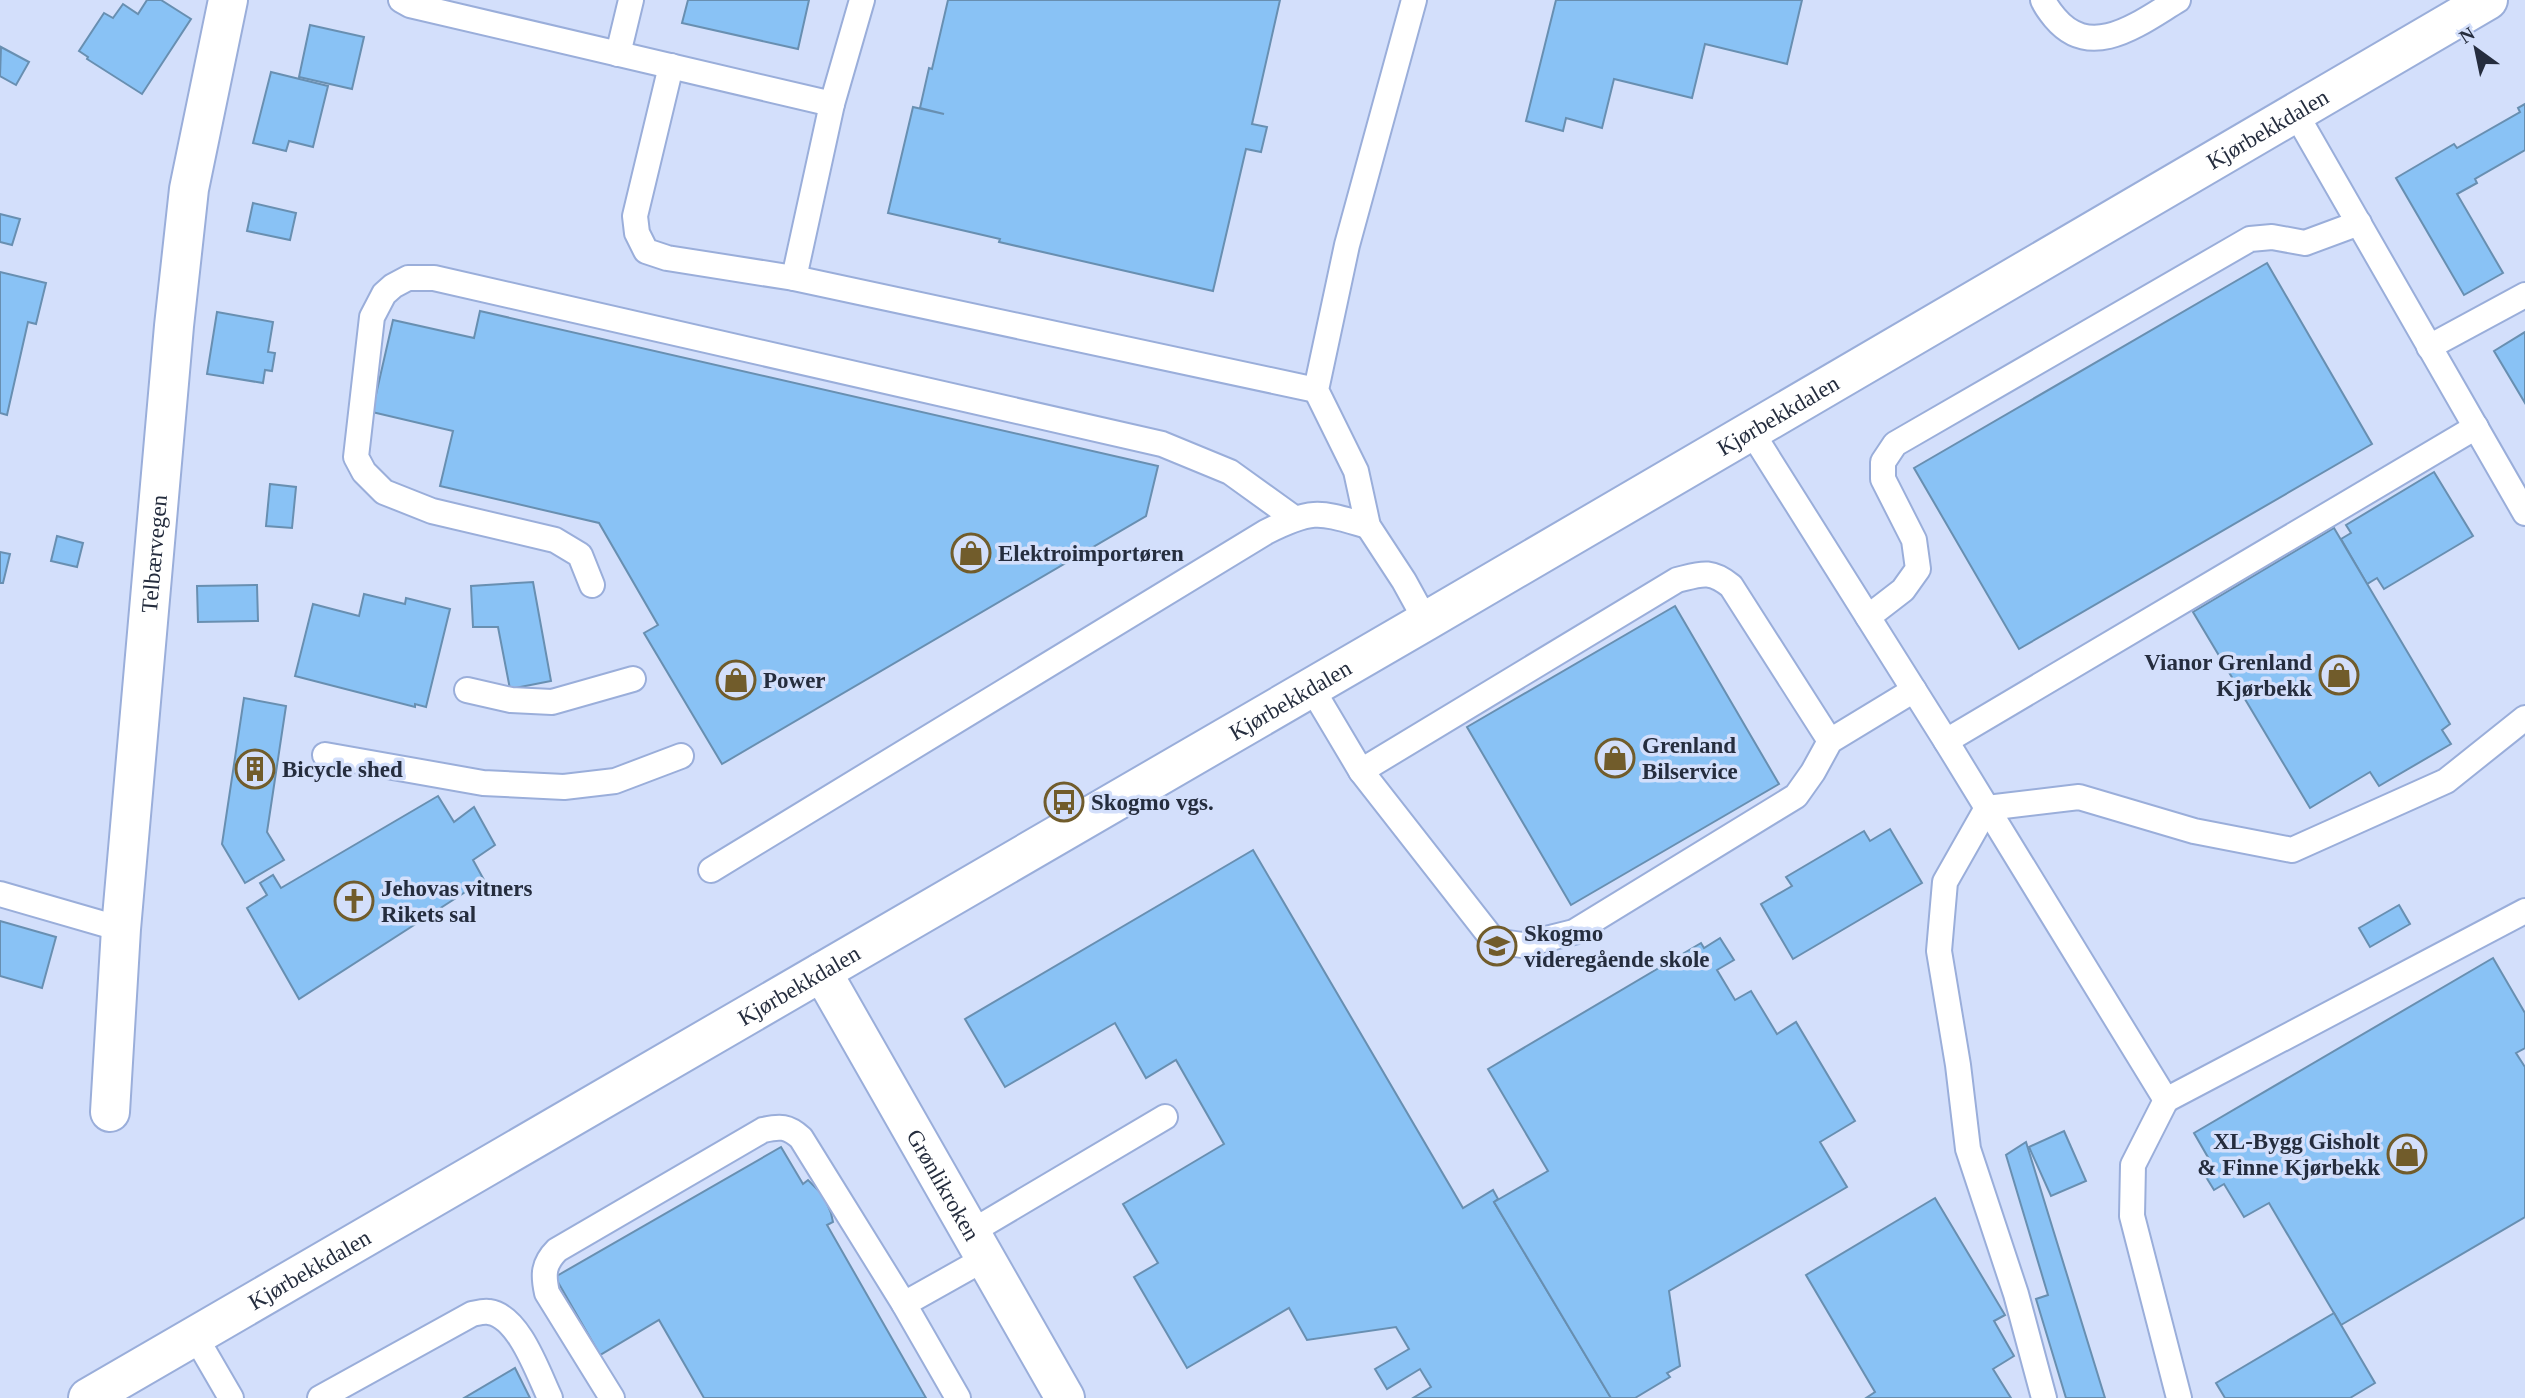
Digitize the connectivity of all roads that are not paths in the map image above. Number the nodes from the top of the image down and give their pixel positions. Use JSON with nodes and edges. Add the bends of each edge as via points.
{"nodes":[{"id":1,"x":228,"y":0,"type":"edge"},
{"id":2,"x":401,"y":0,"type":"edge"},
{"id":3,"x":631,"y":0,"type":"edge"},
{"id":4,"x":862,"y":0,"type":"edge"},
{"id":5,"x":1414,"y":0,"type":"edge"},
{"id":6,"x":2043,"y":0,"type":"edge"},
{"id":7,"x":2178,"y":0,"type":"edge"},
{"id":8,"x":2488,"y":0,"type":"edge"},
{"id":9,"x":618,"y":54,"type":"junction"},
{"id":10,"x":671,"y":66,"type":"junction"},
{"id":11,"x":832,"y":104,"type":"junction"},
{"id":12,"x":2297,"y":114,"type":"junction"},
{"id":13,"x":2359,"y":223,"type":"junction"},
{"id":14,"x":794,"y":278,"type":"junction"},
{"id":15,"x":2525,"y":295,"type":"edge"},
{"id":16,"x":2429,"y":347,"type":"junction"},
{"id":17,"x":1316,"y":390,"type":"junction"},
{"id":18,"x":2476,"y":427,"type":"junction"},
{"id":19,"x":1751,"y":431,"type":"junction"},
{"id":20,"x":2525,"y":513,"type":"edge"},
{"id":21,"x":1294,"y":518,"type":"junction"},
{"id":22,"x":1368,"y":526,"type":"junction"},
{"id":23,"x":592,"y":585,"type":"dead end"},
{"id":24,"x":1868,"y":617,"type":"junction"},
{"id":25,"x":1426,"y":621,"type":"junction"},
{"id":26,"x":633,"y":679,"type":"dead end"},
{"id":27,"x":1311,"y":687,"type":"junction"},
{"id":28,"x":467,"y":690,"type":"dead end"},
{"id":29,"x":1914,"y":690,"type":"junction"},
{"id":30,"x":2525,"y":718,"type":"edge"},
{"id":31,"x":1830,"y":741,"type":"junction"},
{"id":32,"x":1946,"y":741,"type":"junction"},
{"id":33,"x":325,"y":755,"type":"dead end"},
{"id":34,"x":681,"y":756,"type":"dead end"},
{"id":35,"x":1361,"y":771,"type":"junction"},
{"id":36,"x":1987,"y":808,"type":"junction"},
{"id":37,"x":710,"y":870,"type":"dead end"},
{"id":38,"x":0,"y":894,"type":"edge"},
{"id":39,"x":2525,"y":911,"type":"edge"},
{"id":40,"x":121,"y":929,"type":"junction"},
{"id":41,"x":822,"y":972,"type":"junction"},
{"id":42,"x":2166,"y":1100,"type":"junction"},
{"id":43,"x":110,"y":1111,"type":"dead end"},
{"id":44,"x":1165,"y":1117,"type":"dead end"},
{"id":45,"x":979,"y":1245,"type":"junction"},
{"id":46,"x":904,"y":1304,"type":"junction"},
{"id":47,"x":195,"y":1336,"type":"junction"},
{"id":48,"x":88,"y":1398,"type":"edge"},
{"id":49,"x":231,"y":1398,"type":"edge"},
{"id":50,"x":320,"y":1398,"type":"edge"},
{"id":51,"x":550,"y":1398,"type":"edge"},
{"id":52,"x":612,"y":1398,"type":"edge"},
{"id":53,"x":958,"y":1398,"type":"edge"},
{"id":54,"x":1065,"y":1398,"type":"edge"},
{"id":55,"x":2044,"y":1398,"type":"edge"},
{"id":56,"x":2179,"y":1398,"type":"edge"}],
"edges":[{"from":1,"to":40,"type":"street","name":"Telbærvegen","via":[[188,189]]},
{"from":2,"to":9,"type":"lane"},
{"from":3,"to":9,"type":"lane"},
{"from":4,"to":11,"type":"lane"},
{"from":5,"to":17,"type":"lane","via":[[1347,245]]},
{"from":6,"to":7,"type":"lane","via":[[2063,27],[2082,37],[2102,39]]},
{"from":8,"to":12,"type":"street","name":"Kjørbekkdalen"},
{"from":9,"to":10,"type":"lane"},
{"from":10,"to":11,"type":"lane"},
{"from":10,"to":14,"type":"lane","via":[[635,216],[646,251]]},
{"from":11,"to":14,"type":"lane"},
{"from":12,"to":13,"type":"lane"},
{"from":12,"to":19,"type":"street","name":"Kjørbekkdalen"},
{"from":13,"to":16,"type":"lane"},
{"from":13,"to":24,"type":"lane","via":[[2305,243],[2272,237],[2250,239],[1895,444],[1883,462],[1883,480],[1914,540],[1918,569],[1903,590]]},
{"from":14,"to":17,"type":"lane"},
{"from":15,"to":16,"type":"lane"},
{"from":16,"to":18,"type":"lane"},
{"from":17,"to":22,"type":"lane","via":[[1356,471]]},
{"from":18,"to":20,"type":"lane"},
{"from":18,"to":32,"type":"lane"},
{"from":19,"to":24,"type":"lane"},
{"from":19,"to":25,"type":"street","name":"Kjørbekkdalen"},
{"from":21,"to":22,"type":"lane","via":[[1322,513]]},
{"from":21,"to":23,"type":"lane","via":[[1230,472],[1162,444],[434,278],[408,278],[393,286],[372,317],[356,457],[364,472],[384,492],[432,511],[555,540],[580,555]]},
{"from":21,"to":37,"type":"lane"},
{"from":22,"to":25,"type":"lane"},
{"from":24,"to":29,"type":"lane"},
{"from":25,"to":27,"type":"street","name":"Kjørbekkdalen"},
{"from":26,"to":28,"type":"lane","via":[[552,702],[511,700]]},
{"from":27,"to":35,"type":"lane"},
{"from":27,"to":41,"type":"street","name":"Kjørbekkdalen"},
{"from":29,"to":31,"type":"lane"},
{"from":29,"to":32,"type":"lane"},
{"from":30,"to":36,"type":"lane","via":[[2446,780],[2292,849],[2193,831],[2079,797]]},
{"from":31,"to":35,"type":"lane","via":[[1731,586],[1719,576],[1704,573],[1677,580]]},
{"from":31,"to":35,"type":"lane","via":[[1796,796],[1574,932],[1522,945],[1494,941]]},
{"from":32,"to":36,"type":"lane"},
{"from":33,"to":34,"type":"lane","via":[[483,783],[564,787],[615,781]]},
{"from":36,"to":42,"type":"lane"},
{"from":36,"to":55,"type":"lane","via":[[1945,882],[1938,951],[1968,1149],[2016,1294]]},
{"from":38,"to":40,"type":"lane"},
{"from":39,"to":42,"type":"lane"},
{"from":40,"to":43,"type":"street","name":"Telbærvegen"},
{"from":41,"to":45,"type":"street","name":"Grønlikroken"},
{"from":41,"to":47,"type":"street","name":"Kjørbekkdalen"},
{"from":42,"to":56,"type":"lane","via":[[2133,1165],[2132,1216]]},
{"from":44,"to":45,"type":"lane"},
{"from":45,"to":46,"type":"lane"},
{"from":45,"to":54,"type":"street","name":"Grønlikroken"},
{"from":46,"to":52,"type":"lane","via":[[801,1138],[778,1126],[763,1130],[548,1259],[543,1275],[547,1293]]},
{"from":46,"to":53,"type":"lane"},
{"from":47,"to":48,"type":"street","name":"Kjørbekkdalen"},
{"from":47,"to":49,"type":"lane"},
{"from":50,"to":51,"type":"lane","via":[[472,1314],[487,1311],[514,1327]]}]}
